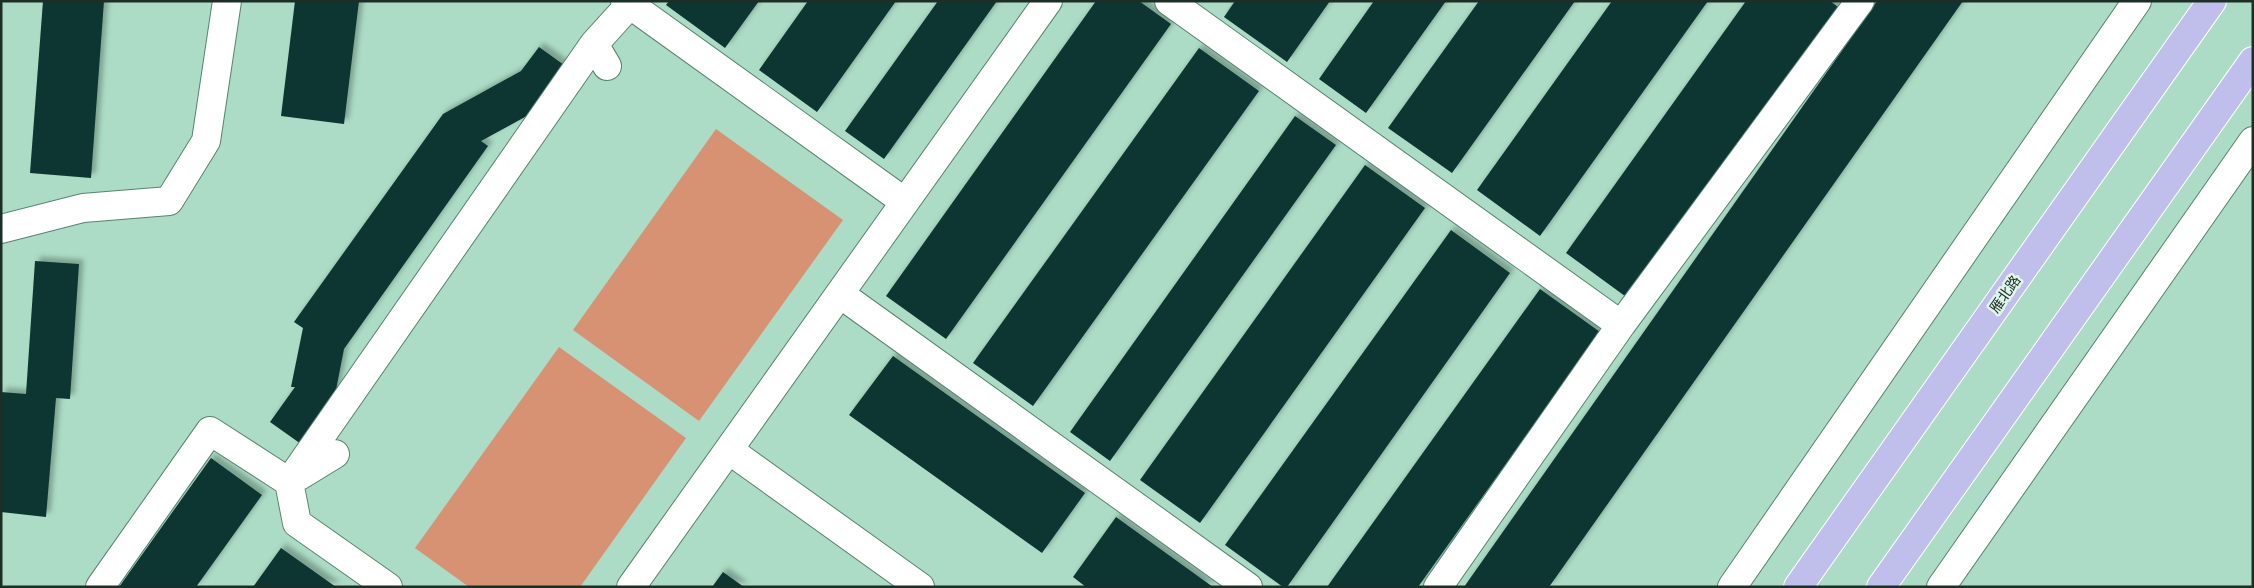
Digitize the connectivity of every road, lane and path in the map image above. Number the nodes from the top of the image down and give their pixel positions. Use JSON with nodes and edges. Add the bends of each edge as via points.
{"nodes":[{"id":1,"x":227,"y":1,"type":"edge"},
{"id":2,"x":1048,"y":1,"type":"edge"},
{"id":3,"x":1169,"y":1,"type":"edge"},
{"id":4,"x":1860,"y":1,"type":"edge"},
{"id":5,"x":2137,"y":1,"type":"edge"},
{"id":6,"x":2212,"y":1,"type":"edge"},
{"id":7,"x":630,"y":3,"type":"edge"},
{"id":8,"x":2253,"y":61,"type":"edge"},
{"id":9,"x":2253,"y":141,"type":"edge"},
{"id":10,"x":905,"y":202,"type":"junction"},
{"id":11,"x":1,"y":229,"type":"edge"},
{"id":12,"x":840,"y":294,"type":"junction"},
{"id":13,"x":1620,"y":325,"type":"junction"},
{"id":14,"x":728,"y":450,"type":"junction"},
{"id":15,"x":335,"y":454,"type":"dead end"},
{"id":16,"x":289,"y":482,"type":"junction"},
{"id":17,"x":1802,"y":585,"type":"edge"},
{"id":18,"x":100,"y":587,"type":"edge"},
{"id":19,"x":388,"y":587,"type":"edge"},
{"id":20,"x":631,"y":587,"type":"edge"},
{"id":21,"x":920,"y":587,"type":"edge"},
{"id":22,"x":1248,"y":587,"type":"edge"},
{"id":23,"x":1438,"y":587,"type":"edge"},
{"id":24,"x":1732,"y":587,"type":"edge"},
{"id":25,"x":1881,"y":587,"type":"edge"},
{"id":26,"x":1941,"y":587,"type":"edge"}],
"edges":[{"from":1,"to":11,"type":"street","via":[[206,141],[169,201],[83,208]]},
{"from":2,"to":10,"type":"street"},
{"from":3,"to":13,"type":"street"},
{"from":4,"to":13,"type":"street"},
{"from":5,"to":24,"type":"street"},
{"from":6,"to":17,"type":"main road","name":"雁北路"},
{"from":7,"to":10,"type":"street"},
{"from":7,"to":16,"type":"street","via":[[600,55]]},
{"from":8,"to":25,"type":"main road"},
{"from":9,"to":26,"type":"street"},
{"from":10,"to":12,"type":"street"},
{"from":12,"to":14,"type":"street"},
{"from":12,"to":22,"type":"street"},
{"from":13,"to":23,"type":"street"},
{"from":14,"to":20,"type":"street"},
{"from":14,"to":21,"type":"street"},
{"from":15,"to":16,"type":"street"},
{"from":16,"to":18,"type":"street","via":[[210,431]]},
{"from":16,"to":19,"type":"street","via":[[296,523]]}]}
